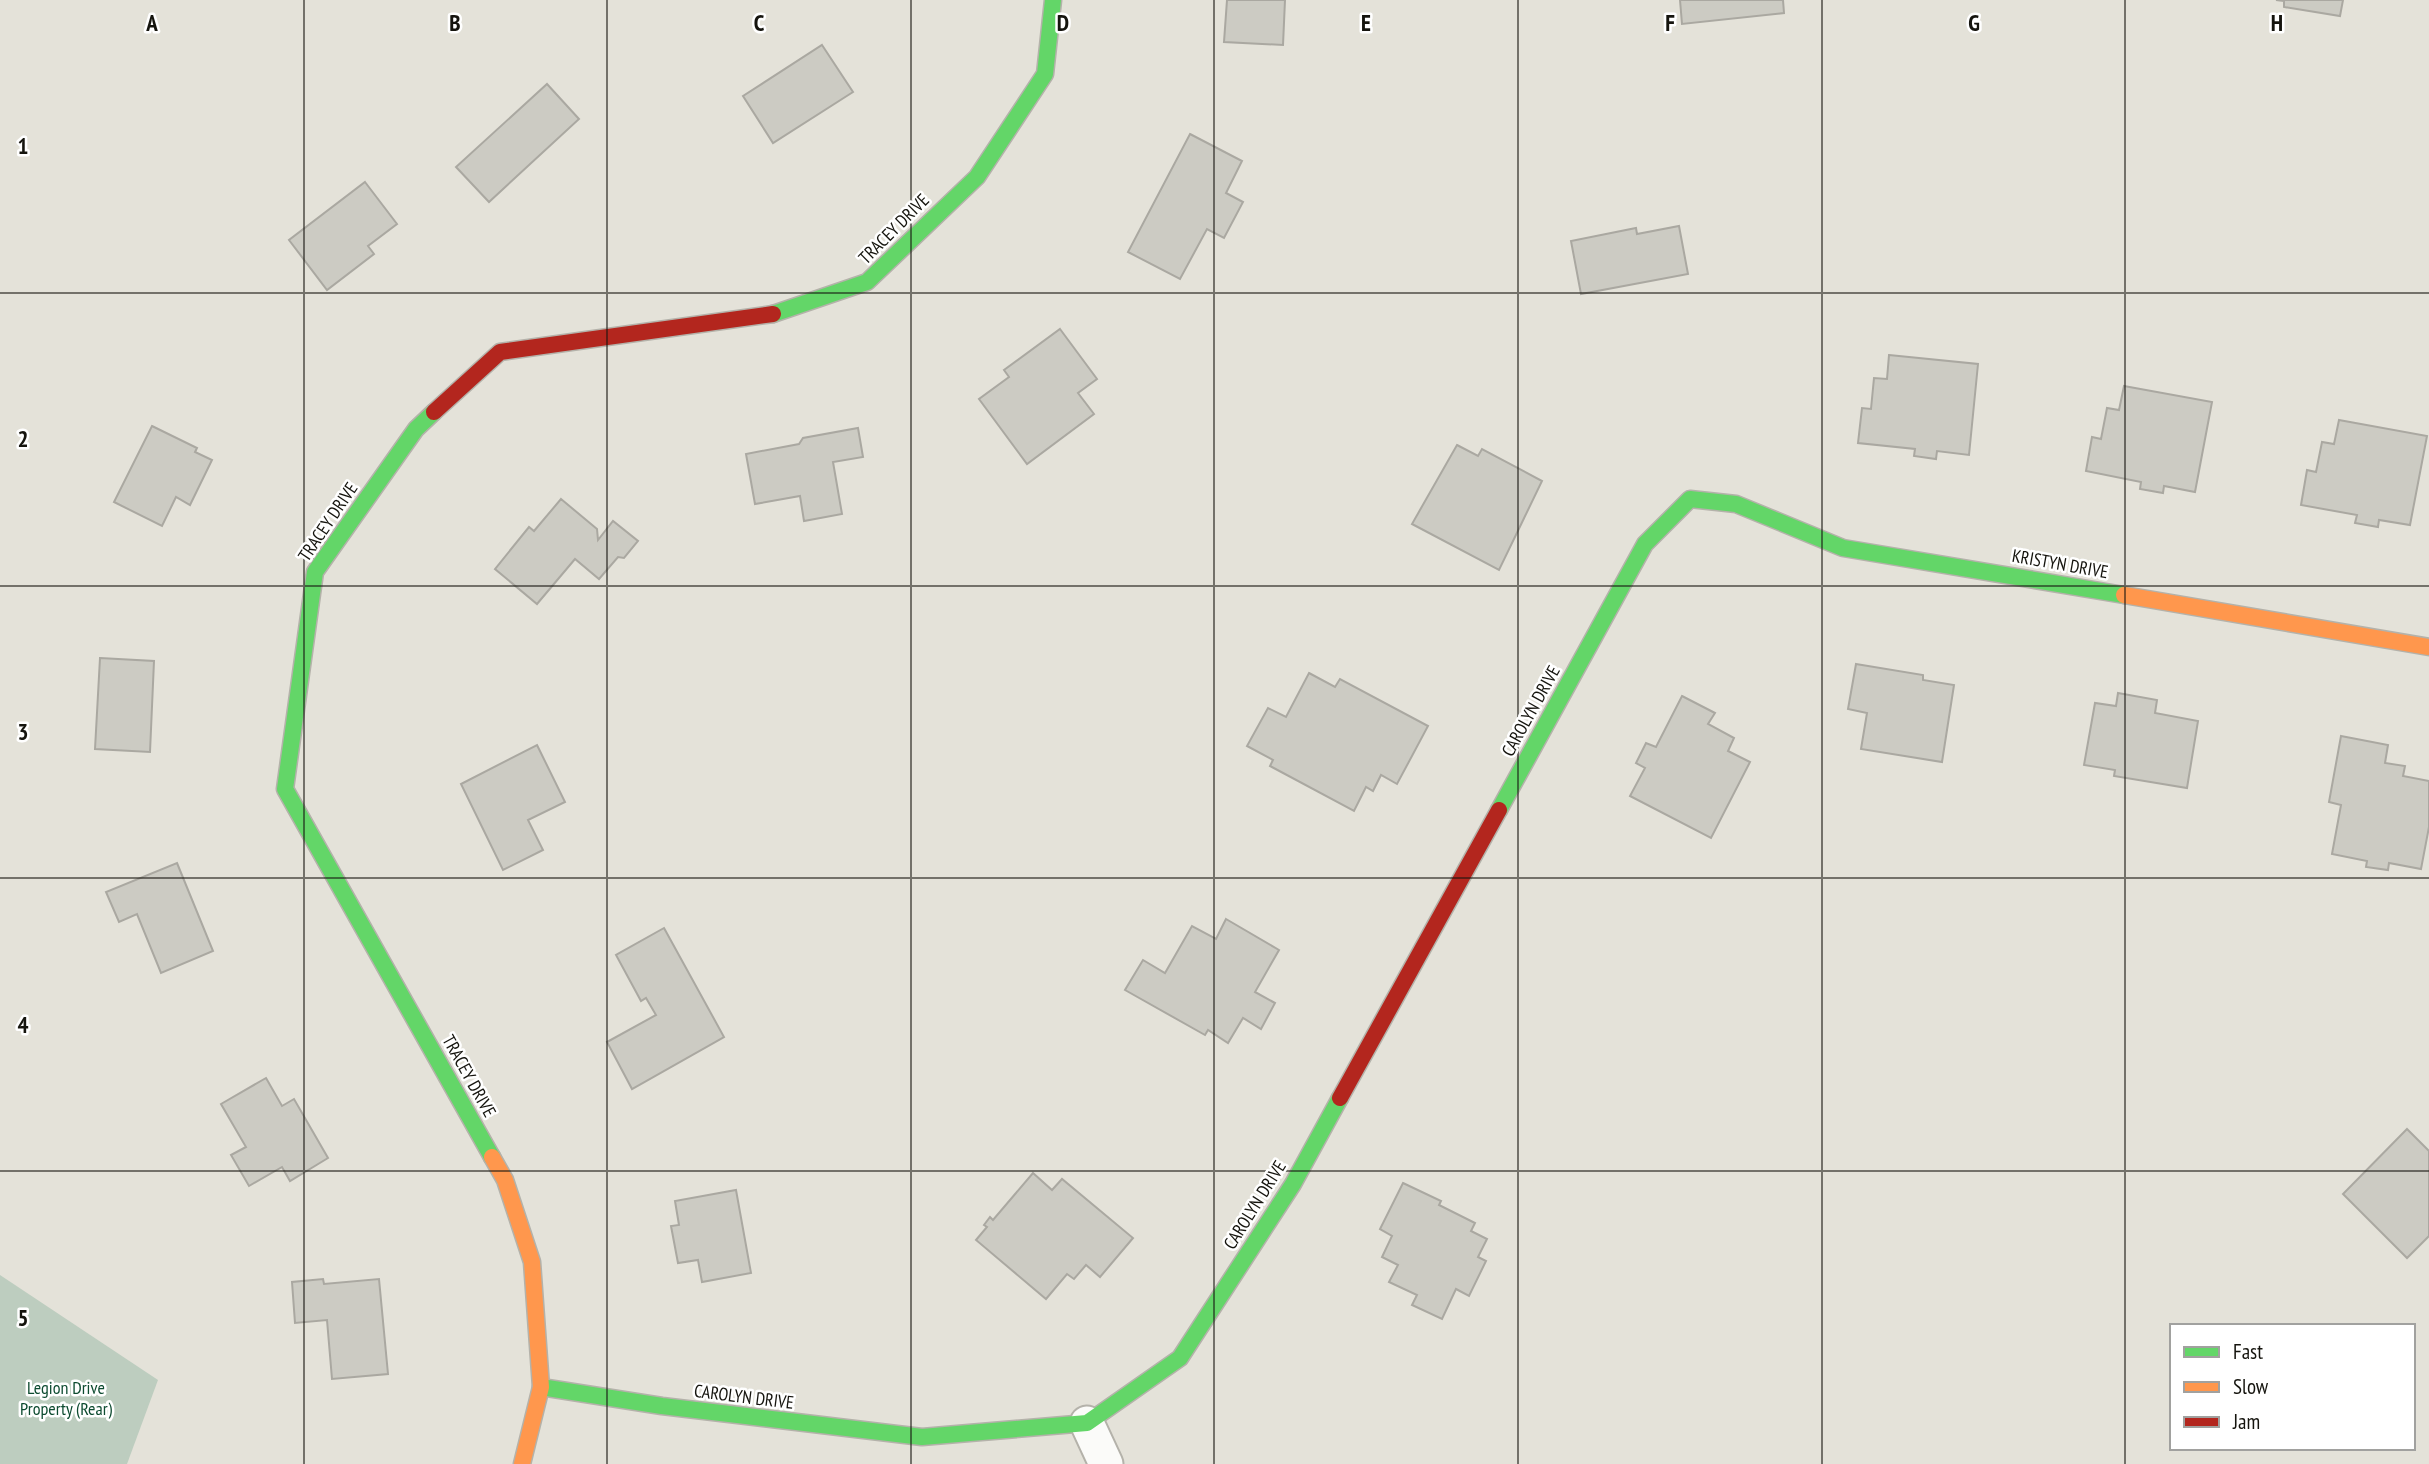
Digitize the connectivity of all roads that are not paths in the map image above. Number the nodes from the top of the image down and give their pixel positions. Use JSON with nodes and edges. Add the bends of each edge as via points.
{"nodes":[{"id":1,"x":1053,"y":0,"type":"edge"},
{"id":2,"x":1690,"y":499,"type":"joint"},
{"id":3,"x":2429,"y":648,"type":"edge"},
{"id":4,"x":541,"y":1387,"type":"junction"},
{"id":5,"x":1087,"y":1423,"type":"junction"},
{"id":6,"x":522,"y":1464,"type":"edge"},
{"id":7,"x":1106,"y":1464,"type":"edge"}],
"edges":[{"from":1,"to":4,"type":"street","name":"TRACEY DRIVE","via":[[1045,74],[977,177],[867,282],[775,314],[499,352],[416,429],[315,572],[285,789],[505,1180],[532,1262]]},
{"from":2,"to":3,"type":"street","name":"KRISTYN DRIVE","via":[[1735,504],[1843,548]]},
{"from":2,"to":5,"type":"street","name":"CAROLYN DRIVE","via":[[1645,544],[1293,1184],[1180,1358]]},
{"from":4,"to":5,"type":"street","name":"CAROLYN DRIVE","via":[[922,1437]]},
{"from":4,"to":6,"type":"street","name":"TRACEY DRIVE"},
{"from":5,"to":7,"type":"street"}]}
